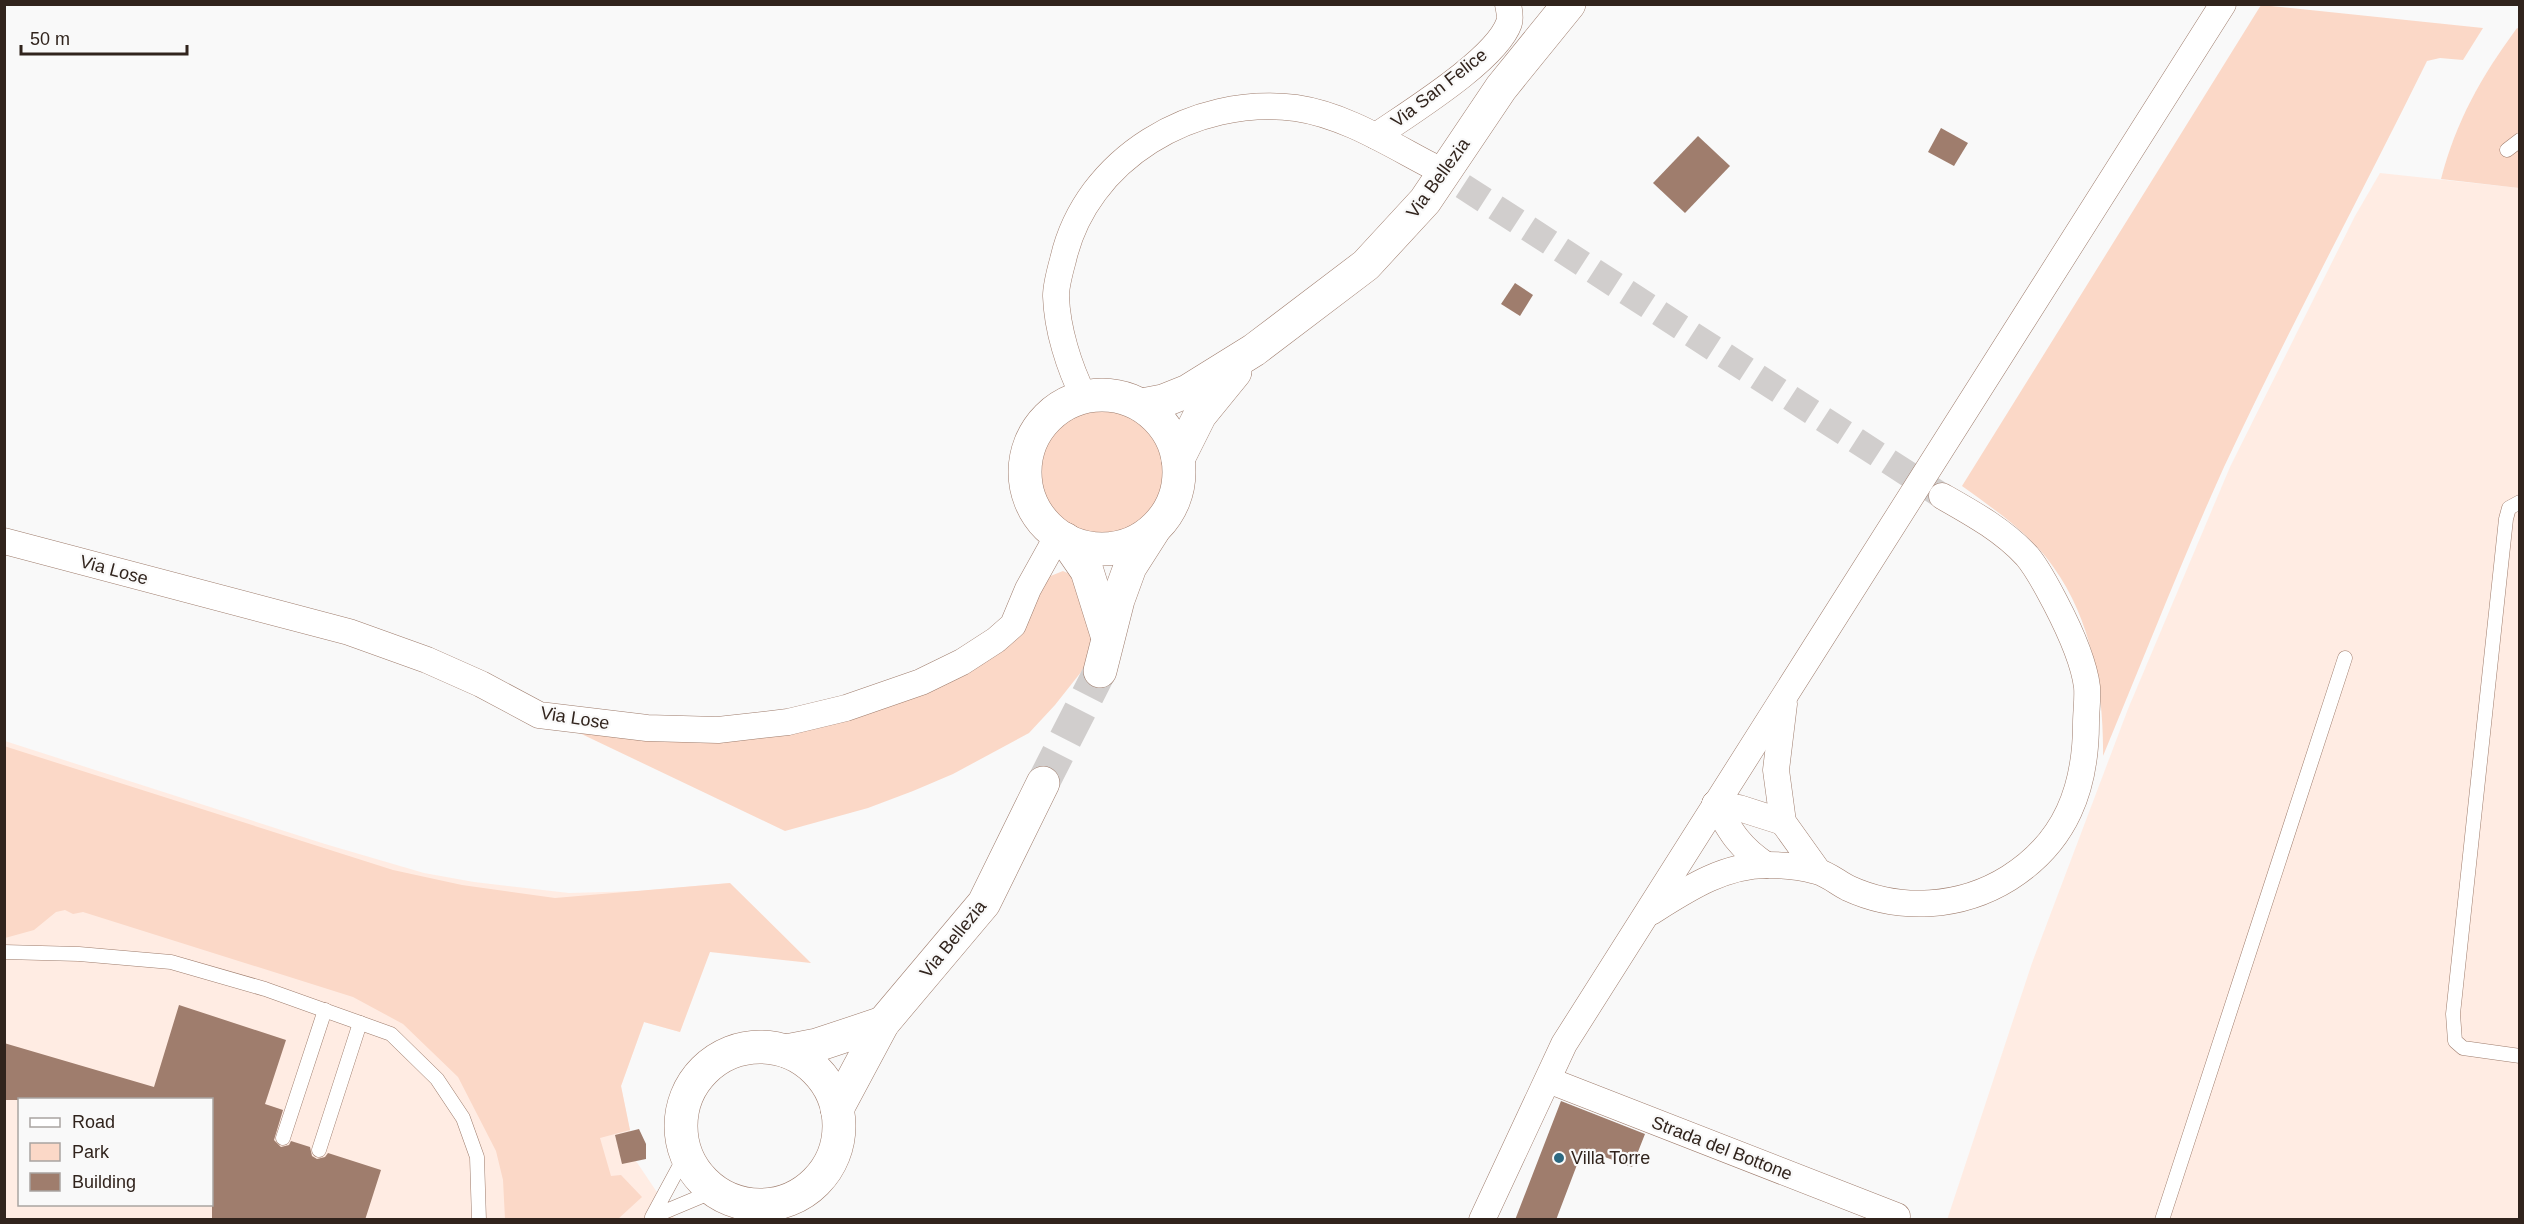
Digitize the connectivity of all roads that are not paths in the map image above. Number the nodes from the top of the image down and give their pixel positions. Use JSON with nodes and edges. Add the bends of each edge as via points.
{"nodes":[{"id":1,"x":1508,"y":4,"type":"edge"},
{"id":2,"x":1569,"y":4,"type":"edge"},
{"id":3,"x":2220,"y":10,"type":"edge"},
{"id":4,"x":1376,"y":136,"type":"junction"},
{"id":5,"x":2520,"y":140,"type":"edge"},
{"id":6,"x":2506,"y":150,"type":"dead end"},
{"id":7,"x":1430,"y":165,"type":"tunnel mouth"},
{"id":8,"x":1254,"y":350,"type":"junction"},
{"id":9,"x":1084,"y":397,"type":"junction"},
{"id":10,"x":1142,"y":405,"type":"junction"},
{"id":11,"x":1178,"y":459,"type":"junction"},
{"id":12,"x":1942,"y":496,"type":"tunnel mouth"},
{"id":13,"x":2520,"y":502,"type":"edge"},
{"id":14,"x":1153,"y":530,"type":"junction"},
{"id":15,"x":1061,"y":537,"type":"junction"},
{"id":16,"x":4,"y":541,"type":"edge"},
{"id":17,"x":1107,"y":635,"type":"junction"},
{"id":18,"x":2345,"y":658,"type":"dead end"},
{"id":19,"x":1100,"y":671,"type":"tunnel mouth"},
{"id":20,"x":1786,"y":693,"type":"junction"},
{"id":21,"x":1043,"y":783,"type":"tunnel mouth"},
{"id":22,"x":1715,"y":804,"type":"junction"},
{"id":23,"x":1783,"y":822,"type":"junction"},
{"id":24,"x":1766,"y":865,"type":"junction"},
{"id":25,"x":1818,"y":871,"type":"junction"},
{"id":26,"x":1645,"y":916,"type":"junction"},
{"id":27,"x":4,"y":952,"type":"edge"},
{"id":28,"x":325,"y":1010,"type":"junction"},
{"id":29,"x":360,"y":1023,"type":"junction"},
{"id":30,"x":883,"y":1023,"type":"junction"},
{"id":31,"x":786,"y":1051,"type":"junction"},
{"id":32,"x":2520,"y":1056,"type":"edge"},
{"id":33,"x":1548,"y":1080,"type":"junction"},
{"id":34,"x":837,"y":1109,"type":"junction"},
{"id":35,"x":284,"y":1138,"type":"dead end"},
{"id":36,"x":320,"y":1150,"type":"dead end"},
{"id":37,"x":686,"y":1154,"type":"junction"},
{"id":38,"x":724,"y":1203,"type":"edge"},
{"id":39,"x":781,"y":1210,"type":"edge"},
{"id":40,"x":651,"y":1218,"type":"edge"},
{"id":41,"x":1896,"y":1218,"type":"edge"},
{"id":42,"x":479,"y":1220,"type":"edge"},
{"id":43,"x":1482,"y":1220,"type":"edge"},
{"id":44,"x":2162,"y":1220,"type":"edge"}],
"edges":[{"from":1,"to":4,"type":"street","name":"Via San Felice","via":[[1510,22],[1497,43],[1467,71]]},
{"from":2,"to":8,"type":"street","name":"Via Bellezia","via":[[1501,88],[1417,209],[1366,265]]},
{"from":3,"to":20,"type":"street"},
{"from":4,"to":7,"type":"street"},
{"from":4,"to":9,"type":"street","via":[[1296,108],[1242,108],[1211,113],[1158,135],[1109,172],[1074,223],[1056,296],[1065,348]]},
{"from":5,"to":6,"type":"lane"},
{"from":8,"to":10,"type":"street","name":"Via Bellezia","via":[[1188,391]]},
{"from":8,"to":11,"type":"street","name":"Via Bellezia","via":[[1200,415]]},
{"from":9,"to":10,"type":"street","name":"Via Bellezia","via":[[1114,395]]},
{"from":9,"to":15,"type":"street","name":"Via Bellezia","via":[[1055,411],[1041,424],[1030,444],[1025,469],[1027,488],[1041,519]]},
{"from":10,"to":11,"type":"street","name":"Via Bellezia","via":[[1170,433]]},
{"from":11,"to":14,"type":"street","name":"Via Bellezia","via":[[1179,481],[1169,511]]},
{"from":12,"to":25,"type":"street","via":[[1986,522],[2027,557],[2067,625],[2086,686],[2086,742],[2076,796],[2062,827],[2041,853],[2009,878],[1970,896],[1932,905],[1890,902],[1850,889]]},
{"from":13,"to":32,"type":"lane","via":[[2509,508],[2506,519],[2453,1014],[2456,1041],[2463,1048]]},
{"from":14,"to":15,"type":"street","name":"Via Bellezia","via":[[1122,546],[1102,549]]},
{"from":14,"to":17,"type":"street","name":"Via Bellezia","via":[[1130,567]]},
{"from":15,"to":16,"type":"street","name":"Via Lose","via":[[1028,589],[1013,624],[963,662],[921,682],[846,708],[788,722],[718,730],[647,728],[539,715],[427,660],[349,632]]},
{"from":15,"to":17,"type":"street","name":"Via Bellezia","via":[[1087,572]]},
{"from":17,"to":19,"type":"street","name":"Via Bellezia"},
{"from":18,"to":44,"type":"lane"},
{"from":20,"to":22,"type":"street"},
{"from":20,"to":23,"type":"street","via":[[1776,770]]},
{"from":21,"to":30,"type":"street","name":"Via Bellezia","via":[[984,903]]},
{"from":22,"to":23,"type":"street"},
{"from":22,"to":24,"type":"street","via":[[1746,852]]},
{"from":22,"to":26,"type":"street"},
{"from":23,"to":25,"type":"street"},
{"from":24,"to":25,"type":"street"},
{"from":24,"to":26,"type":"street","via":[[1734,870],[1697,883]]},
{"from":26,"to":33,"type":"street","via":[[1564,1044]]},
{"from":27,"to":28,"type":"lane","via":[[171,962]]},
{"from":28,"to":29,"type":"lane"},
{"from":28,"to":35,"type":"lane"},
{"from":29,"to":36,"type":"lane"},
{"from":29,"to":42,"type":"lane","via":[[391,1034],[437,1079],[463,1118],[477,1157]]},
{"from":30,"to":31,"type":"street"},
{"from":30,"to":34,"type":"street","name":"Via Bellezia"},
{"from":31,"to":34,"type":"street","via":[[820,1075],[832,1092]]},
{"from":31,"to":37,"type":"street","via":[[761,1047],[736,1051],[713,1062],[695,1081],[684,1104],[681,1129]]},
{"from":33,"to":41,"type":"street","name":"Strada del Bottone"},
{"from":33,"to":43,"type":"street"},
{"from":34,"to":39,"type":"street","via":[[837,1144],[827,1168]]},
{"from":37,"to":38,"type":"street","via":[[697,1174]]},
{"from":37,"to":40,"type":"lane"},
{"from":38,"to":39,"type":"street"},
{"from":38,"to":40,"type":"lane"}]}
